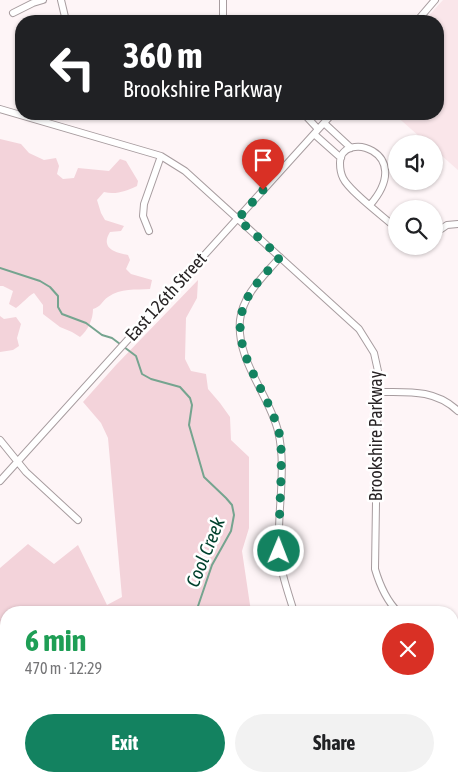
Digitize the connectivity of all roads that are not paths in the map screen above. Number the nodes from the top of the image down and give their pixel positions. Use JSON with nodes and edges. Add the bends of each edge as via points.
{"nodes":[{"id":1,"x":43,"y":0,"type":"edge"},
{"id":2,"x":61,"y":0,"type":"edge"},
{"id":3,"x":223,"y":0,"type":"edge"},
{"id":4,"x":427,"y":0,"type":"edge"},
{"id":5,"x":435,"y":0,"type":"edge"},
{"id":6,"x":426,"y":10,"type":"junction"},
{"id":7,"x":13,"y":13,"type":"dead end"},
{"id":8,"x":65,"y":15,"type":"edge"},
{"id":9,"x":223,"y":15,"type":"edge"},
{"id":10,"x":422,"y":15,"type":"edge"},
{"id":11,"x":0,"y":109,"type":"edge"},
{"id":12,"x":15,"y":113,"type":"edge"},
{"id":13,"x":38,"y":120,"type":"edge"},
{"id":14,"x":308,"y":120,"type":"edge"},
{"id":15,"x":327,"y":120,"type":"edge"},
{"id":16,"x":324,"y":123,"type":"junction"},
{"id":17,"x":316,"y":131,"type":"junction"},
{"id":18,"x":350,"y":148,"type":"junction"},
{"id":19,"x":161,"y":156,"type":"junction"},
{"id":20,"x":341,"y":158,"type":"junction"},
{"id":21,"x":370,"y":205,"type":"junction"},
{"id":22,"x":238,"y":219,"type":"junction"},
{"id":23,"x":388,"y":221,"type":"edge"},
{"id":24,"x":458,"y":224,"type":"edge"},
{"id":25,"x":443,"y":228,"type":"edge"},
{"id":26,"x":149,"y":231,"type":"dead end"},
{"id":27,"x":280,"y":257,"type":"junction"},
{"id":28,"x":378,"y":392,"type":"junction"},
{"id":29,"x":458,"y":411,"type":"edge"},
{"id":30,"x":0,"y":440,"type":"edge"},
{"id":31,"x":17,"y":462,"type":"junction"},
{"id":32,"x":0,"y":481,"type":"edge"},
{"id":33,"x":78,"y":520,"type":"dead end"},
{"id":34,"x":292,"y":606,"type":"edge"},
{"id":35,"x":393,"y":606,"type":"edge"}],
"edges":[{"from":1,"to":7,"type":"street"},
{"from":2,"to":8,"type":"street"},
{"from":3,"to":9,"type":"street"},
{"from":4,"to":6,"type":"street"},
{"from":5,"to":6,"type":"street"},
{"from":6,"to":10,"type":"street"},
{"from":11,"to":12,"type":"street","name":"Brookshire Parkway"},
{"from":13,"to":19,"type":"street","name":"Brookshire Parkway"},
{"from":14,"to":17,"type":"street"},
{"from":15,"to":16,"type":"street","name":"East 126th Street"},
{"from":16,"to":17,"type":"street","name":"East 126th Street"},
{"from":16,"to":18,"type":"street"},
{"from":17,"to":20,"type":"street"},
{"from":17,"to":22,"type":"street","name":"East 126th Street"},
{"from":18,"to":20,"type":"street"},
{"from":18,"to":21,"type":"street","via":[[369,148],[383,161],[384,183]]},
{"from":19,"to":22,"type":"street","name":"Brookshire Parkway","via":[[178,165]]},
{"from":19,"to":26,"type":"street","via":[[144,204]]},
{"from":20,"to":21,"type":"street","via":[[344,180]]},
{"from":21,"to":23,"type":"street"},
{"from":22,"to":27,"type":"street","name":"Brookshire Parkway"},
{"from":22,"to":31,"type":"street","name":"East 126th Street"},
{"from":24,"to":25,"type":"street"},
{"from":27,"to":28,"type":"street","name":"Brookshire Parkway","via":[[364,335],[374,353]]},
{"from":27,"to":34,"type":"street","via":[[249,294],[240,317],[240,333],[244,353],[280,438],[279,551]]},
{"from":28,"to":29,"type":"street","via":[[428,394],[444,400]]},
{"from":28,"to":35,"type":"street","name":"Brookshire Parkway","via":[[374,562],[382,590]]},
{"from":30,"to":31,"type":"street"},
{"from":31,"to":32,"type":"street","name":"East 126th Street"},
{"from":31,"to":33,"type":"street"}]}
